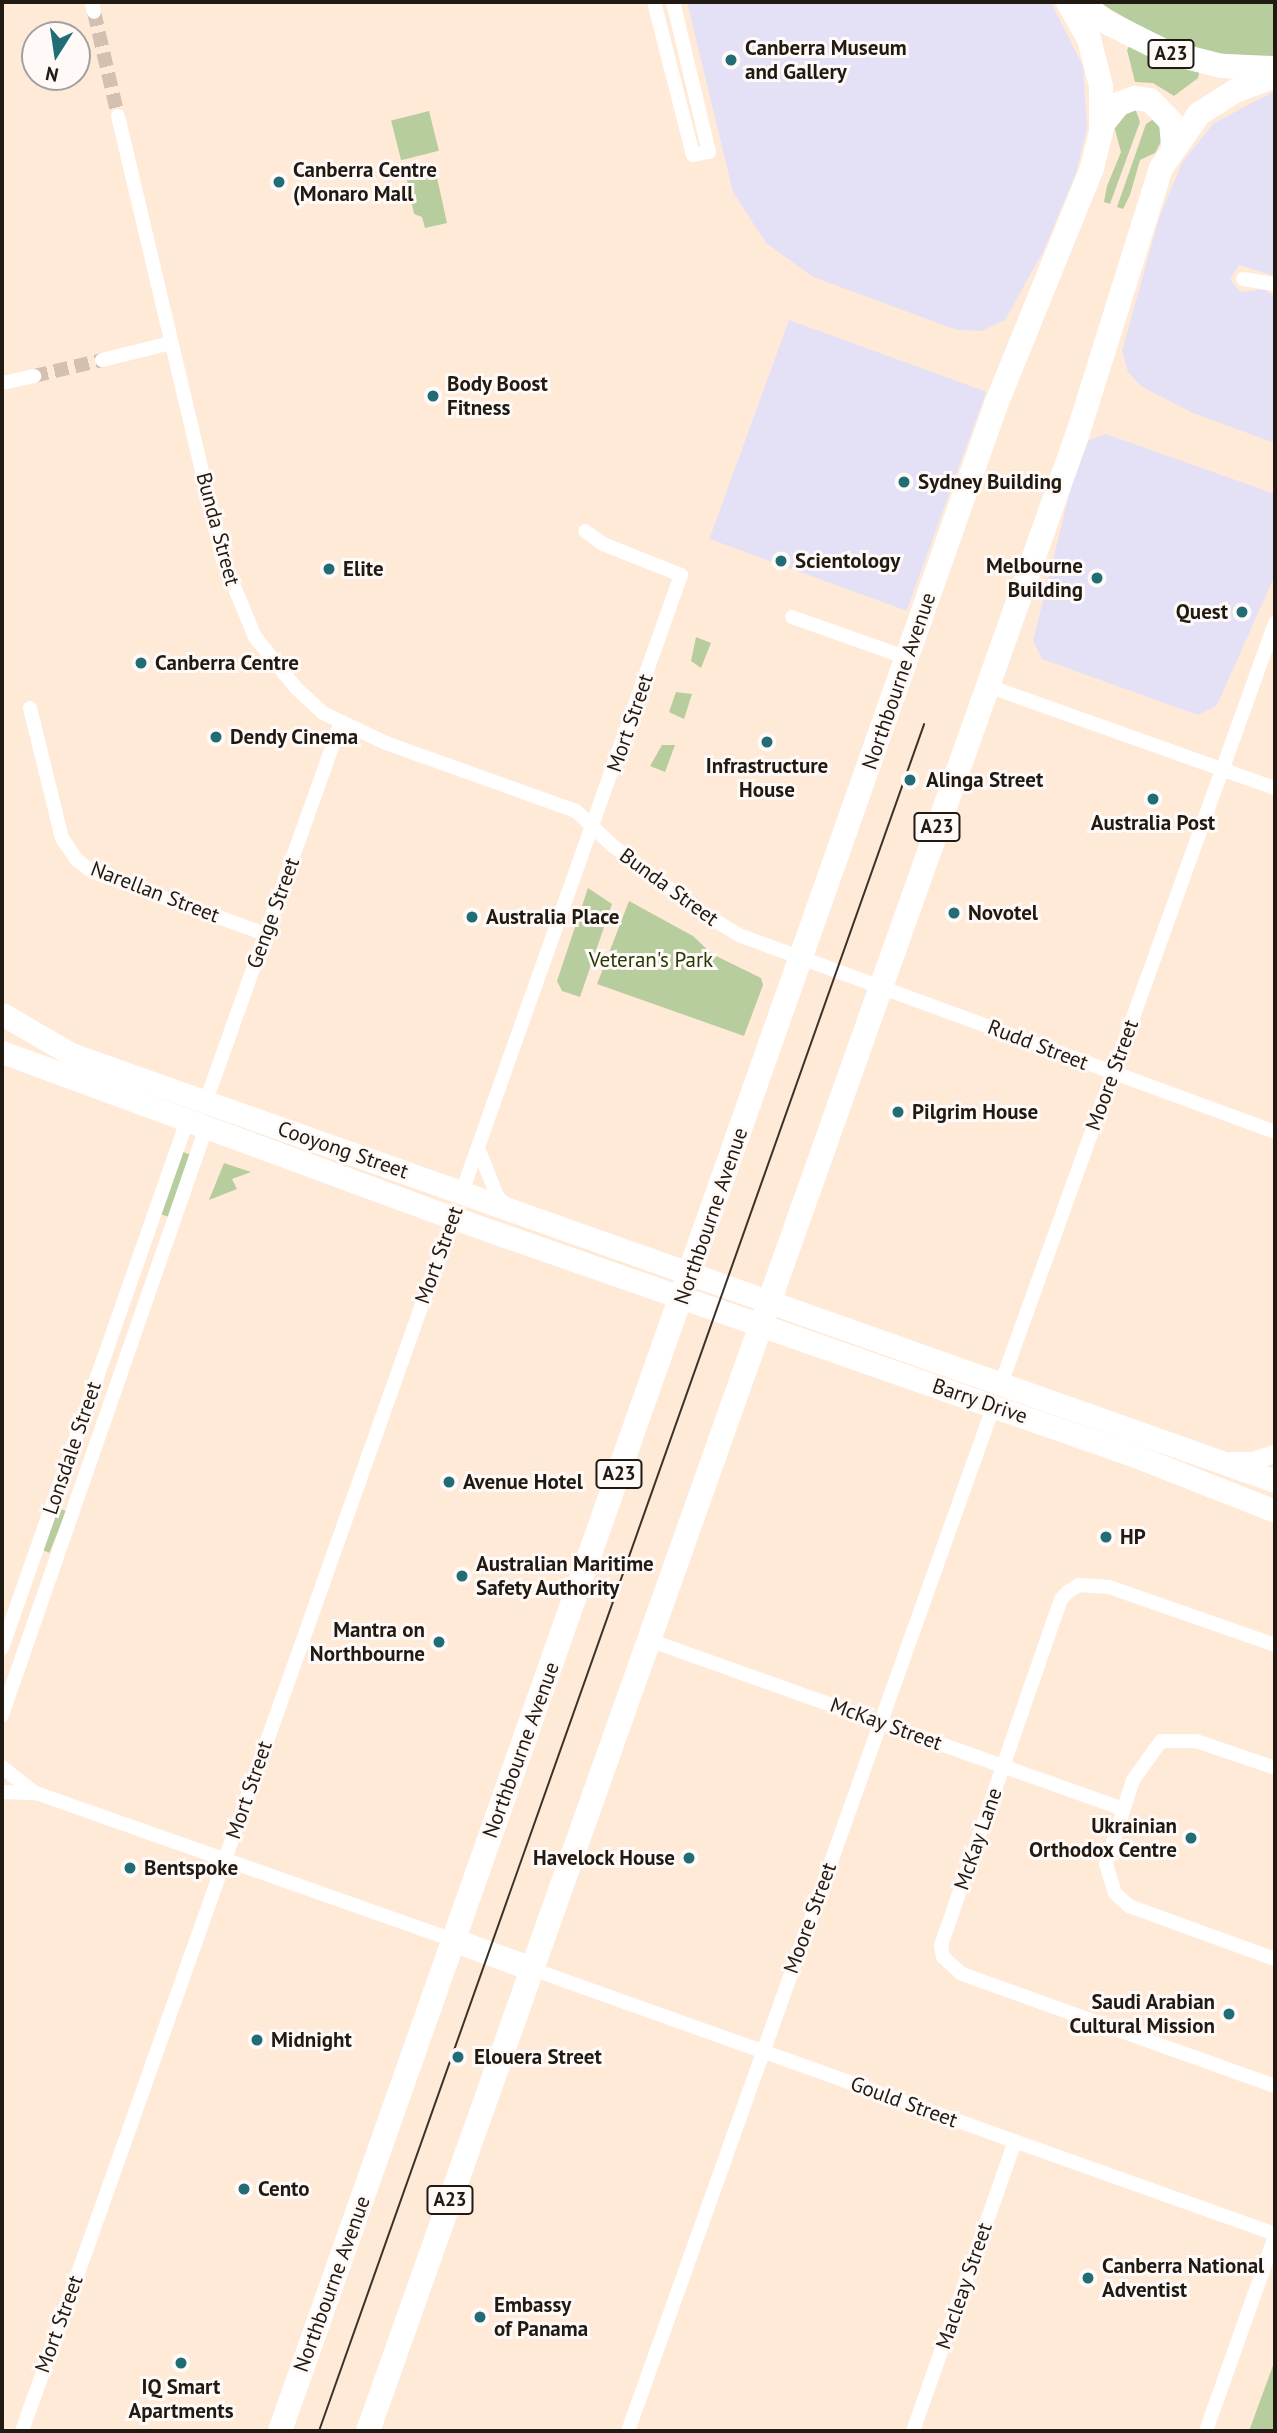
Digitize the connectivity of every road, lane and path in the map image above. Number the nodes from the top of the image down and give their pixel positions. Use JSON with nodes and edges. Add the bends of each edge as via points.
{"nodes":[{"id":1,"x":654,"y":2,"type":"edge"},
{"id":2,"x":673,"y":2,"type":"edge"},
{"id":3,"x":1069,"y":2,"type":"edge"},
{"id":4,"x":1080,"y":2,"type":"edge"},
{"id":5,"x":1275,"y":68,"type":"edge"},
{"id":6,"x":1275,"y":76,"type":"edge"},
{"id":7,"x":118,"y":116,"type":"tunnel mouth"},
{"id":8,"x":1102,"y":125,"type":"junction"},
{"id":9,"x":1173,"y":146,"type":"junction"},
{"id":10,"x":1243,"y":279,"type":"dead end"},
{"id":11,"x":1275,"y":284,"type":"edge"},
{"id":12,"x":172,"y":343,"type":"junction"},
{"id":13,"x":102,"y":360,"type":"tunnel mouth"},
{"id":14,"x":34,"y":376,"type":"tunnel mouth"},
{"id":15,"x":2,"y":383,"type":"edge"},
{"id":16,"x":585,"y":531,"type":"dead end"},
{"id":17,"x":792,"y":617,"type":"dead end"},
{"id":18,"x":1275,"y":623,"type":"edge"},
{"id":19,"x":908,"y":657,"type":"junction"},
{"id":20,"x":988,"y":686,"type":"junction"},
{"id":21,"x":30,"y":708,"type":"dead end"},
{"id":22,"x":340,"y":725,"type":"junction"},
{"id":23,"x":1223,"y":769,"type":"junction"},
{"id":24,"x":1275,"y":788,"type":"edge"},
{"id":25,"x":593,"y":829,"type":"junction"},
{"id":26,"x":265,"y":934,"type":"junction"},
{"id":27,"x":802,"y":958,"type":"junction"},
{"id":28,"x":881,"y":986,"type":"junction"},
{"id":29,"x":4,"y":1016,"type":"edge"},
{"id":30,"x":2,"y":1052,"type":"edge"},
{"id":31,"x":1112,"y":1073,"type":"junction"},
{"id":32,"x":206,"y":1101,"type":"junction"},
{"id":33,"x":197,"y":1125,"type":"junction"},
{"id":34,"x":1275,"y":1132,"type":"edge"},
{"id":35,"x":478,"y":1148,"type":"junction"},
{"id":36,"x":373,"y":1161,"type":"junction"},
{"id":37,"x":364,"y":1186,"type":"junction"},
{"id":38,"x":462,"y":1192,"type":"junction"},
{"id":39,"x":512,"y":1210,"type":"junction"},
{"id":40,"x":453,"y":1217,"type":"junction"},
{"id":41,"x":136,"y":1267,"type":"junction"},
{"id":42,"x":690,"y":1273,"type":"junction"},
{"id":43,"x":155,"y":1274,"type":"junction"},
{"id":44,"x":681,"y":1298,"type":"junction"},
{"id":45,"x":769,"y":1300,"type":"junction"},
{"id":46,"x":760,"y":1325,"type":"junction"},
{"id":47,"x":1002,"y":1381,"type":"junction"},
{"id":48,"x":994,"y":1405,"type":"junction"},
{"id":49,"x":1275,"y":1454,"type":"edge"},
{"id":50,"x":1213,"y":1458,"type":"junction"},
{"id":51,"x":1275,"y":1481,"type":"edge"},
{"id":52,"x":1275,"y":1509,"type":"edge"},
{"id":53,"x":8,"y":1630,"type":"junction"},
{"id":54,"x":29,"y":1636,"type":"junction"},
{"id":55,"x":649,"y":1640,"type":"junction"},
{"id":56,"x":1275,"y":1645,"type":"edge"},
{"id":57,"x":2,"y":1648,"type":"edge"},
{"id":58,"x":2,"y":1715,"type":"edge"},
{"id":59,"x":880,"y":1723,"type":"junction"},
{"id":60,"x":1003,"y":1766,"type":"junction"},
{"id":61,"x":2,"y":1767,"type":"edge"},
{"id":62,"x":1275,"y":1768,"type":"edge"},
{"id":63,"x":2,"y":1792,"type":"edge"},
{"id":64,"x":36,"y":1794,"type":"junction"},
{"id":65,"x":1123,"y":1809,"type":"junction"},
{"id":66,"x":224,"y":1860,"type":"junction"},
{"id":67,"x":453,"y":1940,"type":"junction"},
{"id":68,"x":1275,"y":1959,"type":"edge"},
{"id":69,"x":532,"y":1969,"type":"junction"},
{"id":70,"x":763,"y":2051,"type":"junction"},
{"id":71,"x":1275,"y":2086,"type":"edge"},
{"id":72,"x":1015,"y":2141,"type":"junction"},
{"id":73,"x":1275,"y":2235,"type":"edge"},
{"id":74,"x":22,"y":2431,"type":"edge"},
{"id":75,"x":280,"y":2431,"type":"edge"},
{"id":76,"x":368,"y":2431,"type":"edge"},
{"id":77,"x":628,"y":2431,"type":"edge"},
{"id":78,"x":913,"y":2431,"type":"edge"},
{"id":79,"x":1206,"y":2431,"type":"edge"}],
"edges":[{"from":1,"to":2,"type":"street","via":[[693,155],[709,152]]},
{"from":3,"to":8,"type":"highway","name":"Northbourne Avenue","number":"A23","via":[[1097,62]]},
{"from":4,"to":5,"type":"highway","number":"A23","via":[[1108,23],[1166,52],[1222,66]]},
{"from":6,"to":9,"type":"highway","number":"A23","via":[[1210,106]]},
{"from":7,"to":12,"type":"street","name":"Bunda Street"},
{"from":8,"to":9,"type":"highway","via":[[1119,104],[1135,98],[1150,100],[1171,122]]},
{"from":8,"to":19,"type":"highway","name":"Northbourne Avenue","number":"A23","via":[[1092,169],[995,407]]},
{"from":9,"to":20,"type":"highway","number":"A23","via":[[1150,198],[1093,390]]},
{"from":10,"to":11,"type":"street"},
{"from":12,"to":13,"type":"street"},
{"from":12,"to":22,"type":"street","name":"Bunda Street","via":[[223,560],[237,601],[255,637],[296,688]]},
{"from":14,"to":15,"type":"street"},
{"from":16,"to":25,"type":"street","name":"Mort Street","via":[[603,544],[681,575]]},
{"from":17,"to":19,"type":"street"},
{"from":18,"to":23,"type":"street","name":"Moore Street"},
{"from":19,"to":27,"type":"highway","name":"Northbourne Avenue","number":"A23"},
{"from":20,"to":23,"type":"street"},
{"from":20,"to":28,"type":"highway","number":"A23"},
{"from":21,"to":26,"type":"street","name":"Narellan Street","via":[[62,838],[77,860],[93,872]]},
{"from":22,"to":25,"type":"street","name":"Bunda Street","via":[[576,811]]},
{"from":22,"to":26,"type":"street","name":"Genge Street"},
{"from":23,"to":24,"type":"street"},
{"from":23,"to":31,"type":"street","name":"Moore Street"},
{"from":25,"to":27,"type":"street","name":"Bunda Street","via":[[718,924]]},
{"from":25,"to":35,"type":"street","name":"Mort Street"},
{"from":26,"to":32,"type":"street","name":"Genge Street"},
{"from":27,"to":28,"type":"street","name":"Bunda Street"},
{"from":27,"to":42,"type":"highway","name":"Northbourne Avenue","number":"A23"},
{"from":28,"to":31,"type":"street","name":"Rudd Street"},
{"from":28,"to":45,"type":"highway","number":"A23"},
{"from":29,"to":32,"type":"main road","name":"Cooyong Street","via":[[71,1054]]},
{"from":30,"to":33,"type":"main road","name":"Cooyong Street"},
{"from":31,"to":34,"type":"street","name":"Rudd Street"},
{"from":31,"to":47,"type":"street","name":"Moore Street"},
{"from":32,"to":33,"type":"main road","name":"Lonsdale Street"},
{"from":32,"to":36,"type":"main road","name":"Cooyong Street"},
{"from":33,"to":37,"type":"main road","name":"Cooyong Street"},
{"from":33,"to":41,"type":"street","name":"Lonsdale Street"},
{"from":33,"to":43,"type":"street","name":"Lonsdale Street"},
{"from":35,"to":38,"type":"street","name":"Mort Street"},
{"from":35,"to":39,"type":"street","via":[[498,1198]]},
{"from":36,"to":37,"type":"main road"},
{"from":36,"to":38,"type":"main road","name":"Cooyong Street"},
{"from":37,"to":40,"type":"main road","name":"Cooyong Street"},
{"from":38,"to":39,"type":"main road","name":"Cooyong Street"},
{"from":38,"to":40,"type":"main road","name":"Mort Street"},
{"from":39,"to":42,"type":"main road","name":"Cooyong Street"},
{"from":40,"to":44,"type":"main road","name":"Cooyong Street"},
{"from":40,"to":66,"type":"street","name":"Mort Street"},
{"from":41,"to":43,"type":"street"},
{"from":41,"to":53,"type":"street","name":"Lonsdale Street"},
{"from":42,"to":44,"type":"highway","name":"Northbourne Avenue","number":"A23"},
{"from":42,"to":45,"type":"main road","name":"Barry Drive"},
{"from":43,"to":54,"type":"street","name":"Lonsdale Street"},
{"from":44,"to":46,"type":"main road","name":"Barry Drive"},
{"from":44,"to":67,"type":"highway","name":"Northbourne Avenue","number":"A23"},
{"from":45,"to":46,"type":"highway","number":"A23"},
{"from":45,"to":47,"type":"main road","name":"Barry Drive"},
{"from":46,"to":48,"type":"main road","name":"Barry Drive"},
{"from":46,"to":55,"type":"highway","number":"A23"},
{"from":47,"to":50,"type":"main road","name":"Barry Drive"},
{"from":48,"to":52,"type":"main road","name":"Barry Drive"},
{"from":48,"to":59,"type":"street","name":"Moore Street"},
{"from":49,"to":50,"type":"street","via":[[1246,1462]]},
{"from":50,"to":51,"type":"main road","name":"Barry Drive"},
{"from":53,"to":54,"type":"street"},
{"from":53,"to":57,"type":"street","name":"Lonsdale Street"},
{"from":54,"to":58,"type":"street","name":"Lonsdale Street"},
{"from":55,"to":59,"type":"street","name":"McKay Street"},
{"from":55,"to":69,"type":"highway","number":"A23"},
{"from":56,"to":60,"type":"street","name":"McKay Lane","via":[[1109,1587],[1079,1585],[1060,1599]]},
{"from":59,"to":60,"type":"street","name":"McKay Street"},
{"from":59,"to":70,"type":"street","name":"Moore Street"},
{"from":60,"to":65,"type":"street","name":"McKay Street"},
{"from":60,"to":71,"type":"street","name":"McKay Lane","via":[[944,1934],[943,1957],[962,1974]]},
{"from":61,"to":64,"type":"street"},
{"from":62,"to":65,"type":"street","via":[[1196,1741],[1161,1741],[1139,1767]]},
{"from":63,"to":64,"type":"street"},
{"from":64,"to":66,"type":"street"},
{"from":65,"to":68,"type":"street","via":[[1106,1864],[1115,1893],[1129,1906]]},
{"from":66,"to":67,"type":"street"},
{"from":66,"to":74,"type":"street","name":"Mort Street"},
{"from":67,"to":69,"type":"highway"},
{"from":67,"to":75,"type":"highway","name":"Northbourne Avenue","number":"A23"},
{"from":69,"to":70,"type":"street","name":"Gould Street"},
{"from":69,"to":76,"type":"highway","number":"A23"},
{"from":70,"to":72,"type":"street","name":"Gould Street"},
{"from":70,"to":77,"type":"street","name":"Moore Street"},
{"from":72,"to":73,"type":"street","name":"Gould Street"},
{"from":72,"to":78,"type":"street","name":"Macleay Street"},
{"from":73,"to":79,"type":"street"}]}
